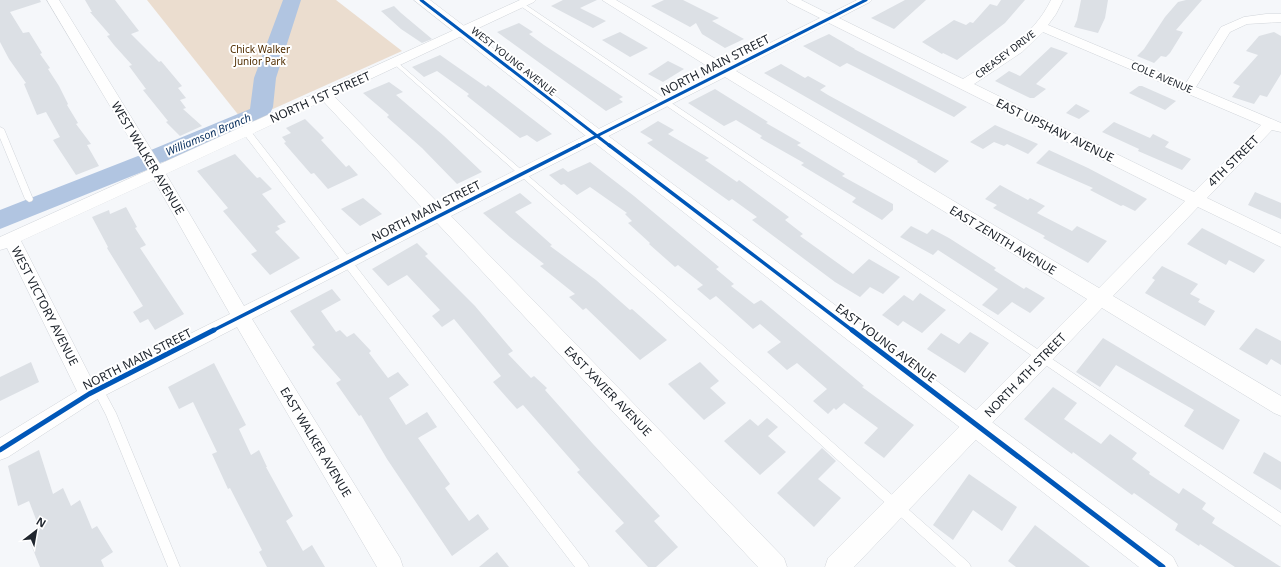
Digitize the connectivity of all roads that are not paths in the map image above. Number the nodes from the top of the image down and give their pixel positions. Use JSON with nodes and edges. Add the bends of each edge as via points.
{"nodes":[{"id":1,"x":53,"y":0,"type":"edge"},
{"id":2,"x":421,"y":0,"type":"edge"},
{"id":3,"x":608,"y":0,"type":"edge"},
{"id":4,"x":792,"y":0,"type":"edge"},
{"id":5,"x":866,"y":0,"type":"edge"},
{"id":6,"x":1057,"y":0,"type":"edge"},
{"id":7,"x":526,"y":2,"type":"edge"},
{"id":8,"x":1281,"y":18,"type":"edge"},
{"id":9,"x":830,"y":19,"type":"junction"},
{"id":10,"x":1042,"y":27,"type":"junction"},
{"id":11,"x":464,"y":32,"type":"junction"},
{"id":12,"x":396,"y":63,"type":"junction"},
{"id":13,"x":725,"y":72,"type":"junction"},
{"id":14,"x":963,"y":85,"type":"junction"},
{"id":15,"x":1189,"y":88,"type":"junction"},
{"id":16,"x":325,"y":95,"type":"junction"},
{"id":17,"x":665,"y":102,"type":"junction"},
{"id":18,"x":1276,"y":126,"type":"edge"},
{"id":19,"x":0,"y":129,"type":"edge"},
{"id":20,"x":246,"y":131,"type":"junction"},
{"id":21,"x":597,"y":136,"type":"junction"},
{"id":22,"x":157,"y":172,"type":"junction"},
{"id":23,"x":521,"y":174,"type":"junction"},
{"id":24,"x":29,"y":199,"type":"dead end"},
{"id":25,"x":1196,"y":199,"type":"junction"},
{"id":26,"x":440,"y":215,"type":"junction"},
{"id":27,"x":1281,"y":241,"type":"edge"},
{"id":28,"x":5,"y":242,"type":"edge"},
{"id":29,"x":349,"y":262,"type":"junction"},
{"id":30,"x":1100,"y":298,"type":"junction"},
{"id":31,"x":241,"y":317,"type":"junction"},
{"id":32,"x":1041,"y":358,"type":"junction"},
{"id":33,"x":94,"y":392,"type":"junction"},
{"id":34,"x":1281,"y":407,"type":"edge"},
{"id":35,"x":977,"y":424,"type":"junction"},
{"id":36,"x":0,"y":450,"type":"edge"},
{"id":37,"x":896,"y":506,"type":"junction"},
{"id":38,"x":1281,"y":520,"type":"edge"},
{"id":39,"x":174,"y":567,"type":"edge"},
{"id":40,"x":391,"y":567,"type":"edge"},
{"id":41,"x":583,"y":567,"type":"edge"},
{"id":42,"x":775,"y":567,"type":"edge"},
{"id":43,"x":837,"y":567,"type":"edge"},
{"id":44,"x":965,"y":567,"type":"edge"},
{"id":45,"x":1163,"y":567,"type":"edge"}],
"edges":[{"from":1,"to":22,"type":"street","name":"WEST WALKER AVENUE"},
{"from":2,"to":11,"type":"street","name":"WEST YOUNG AVENUE"},
{"from":3,"to":13,"type":"street","name":"EAST ZENITH AVENUE"},
{"from":4,"to":9,"type":"street","name":"EAST UPSHAW AVENUE"},
{"from":5,"to":9,"type":"street","name":"NORTH MAIN STREET"},
{"from":6,"to":10,"type":"street","name":"CREASEY DRIVE"},
{"from":7,"to":11,"type":"street","name":"NORTH 1ST STREET"},
{"from":7,"to":17,"type":"lane"},
{"from":8,"to":15,"type":"street","via":[[1244,21],[1225,30]]},
{"from":9,"to":13,"type":"street","name":"NORTH MAIN STREET"},
{"from":9,"to":14,"type":"street","name":"EAST UPSHAW AVENUE"},
{"from":10,"to":14,"type":"street","name":"CREASEY DRIVE","via":[[994,65]]},
{"from":10,"to":15,"type":"street","name":"COLE AVENUE"},
{"from":11,"to":12,"type":"street","name":"NORTH 1ST STREET"},
{"from":11,"to":21,"type":"street","name":"WEST YOUNG AVENUE"},
{"from":12,"to":16,"type":"street","name":"NORTH 1ST STREET"},
{"from":12,"to":23,"type":"lane"},
{"from":13,"to":17,"type":"street","name":"NORTH MAIN STREET"},
{"from":13,"to":30,"type":"street","name":"EAST ZENITH AVENUE"},
{"from":14,"to":25,"type":"street","name":"EAST UPSHAW AVENUE"},
{"from":15,"to":18,"type":"street","name":"COLE AVENUE"},
{"from":16,"to":20,"type":"street","name":"NORTH 1ST STREET"},
{"from":16,"to":26,"type":"street","name":"EAST XAVIER AVENUE"},
{"from":17,"to":21,"type":"street","name":"NORTH MAIN STREET"},
{"from":17,"to":32,"type":"lane"},
{"from":18,"to":25,"type":"street","name":"4TH STREET"},
{"from":19,"to":24,"type":"lane"},
{"from":20,"to":22,"type":"street","name":"NORTH 1ST STREET"},
{"from":20,"to":29,"type":"lane"},
{"from":21,"to":23,"type":"street","name":"NORTH MAIN STREET"},
{"from":21,"to":35,"type":"street","name":"EAST YOUNG AVENUE"},
{"from":22,"to":28,"type":"street","name":"NORTH 1ST STREET"},
{"from":22,"to":31,"type":"street","name":"WEST WALKER AVENUE"},
{"from":23,"to":26,"type":"street","name":"NORTH MAIN STREET"},
{"from":23,"to":37,"type":"lane"},
{"from":25,"to":27,"type":"street","name":"EAST UPSHAW AVENUE"},
{"from":25,"to":30,"type":"street","name":"NORTH 4TH STREET"},
{"from":26,"to":29,"type":"street","name":"NORTH MAIN STREET"},
{"from":26,"to":42,"type":"street","name":"EAST XAVIER AVENUE"},
{"from":28,"to":33,"type":"street","name":"WEST VICTORY AVENUE"},
{"from":29,"to":31,"type":"street","name":"NORTH MAIN STREET"},
{"from":29,"to":41,"type":"lane"},
{"from":30,"to":32,"type":"street","name":"NORTH 4TH STREET"},
{"from":30,"to":34,"type":"street","name":"EAST ZENITH AVENUE"},
{"from":31,"to":33,"type":"street","name":"NORTH MAIN STREET"},
{"from":31,"to":40,"type":"street","name":"EAST WALKER AVENUE"},
{"from":32,"to":35,"type":"street","name":"NORTH 4TH STREET"},
{"from":32,"to":38,"type":"lane"},
{"from":33,"to":36,"type":"street","name":"NORTH MAIN STREET"},
{"from":33,"to":39,"type":"lane","via":[[111,413]]},
{"from":35,"to":37,"type":"street","name":"NORTH 4TH STREET"},
{"from":35,"to":45,"type":"street","name":"EAST YOUNG AVENUE"},
{"from":37,"to":43,"type":"street","name":"NORTH 4TH STREET"},
{"from":37,"to":44,"type":"lane"}]}
